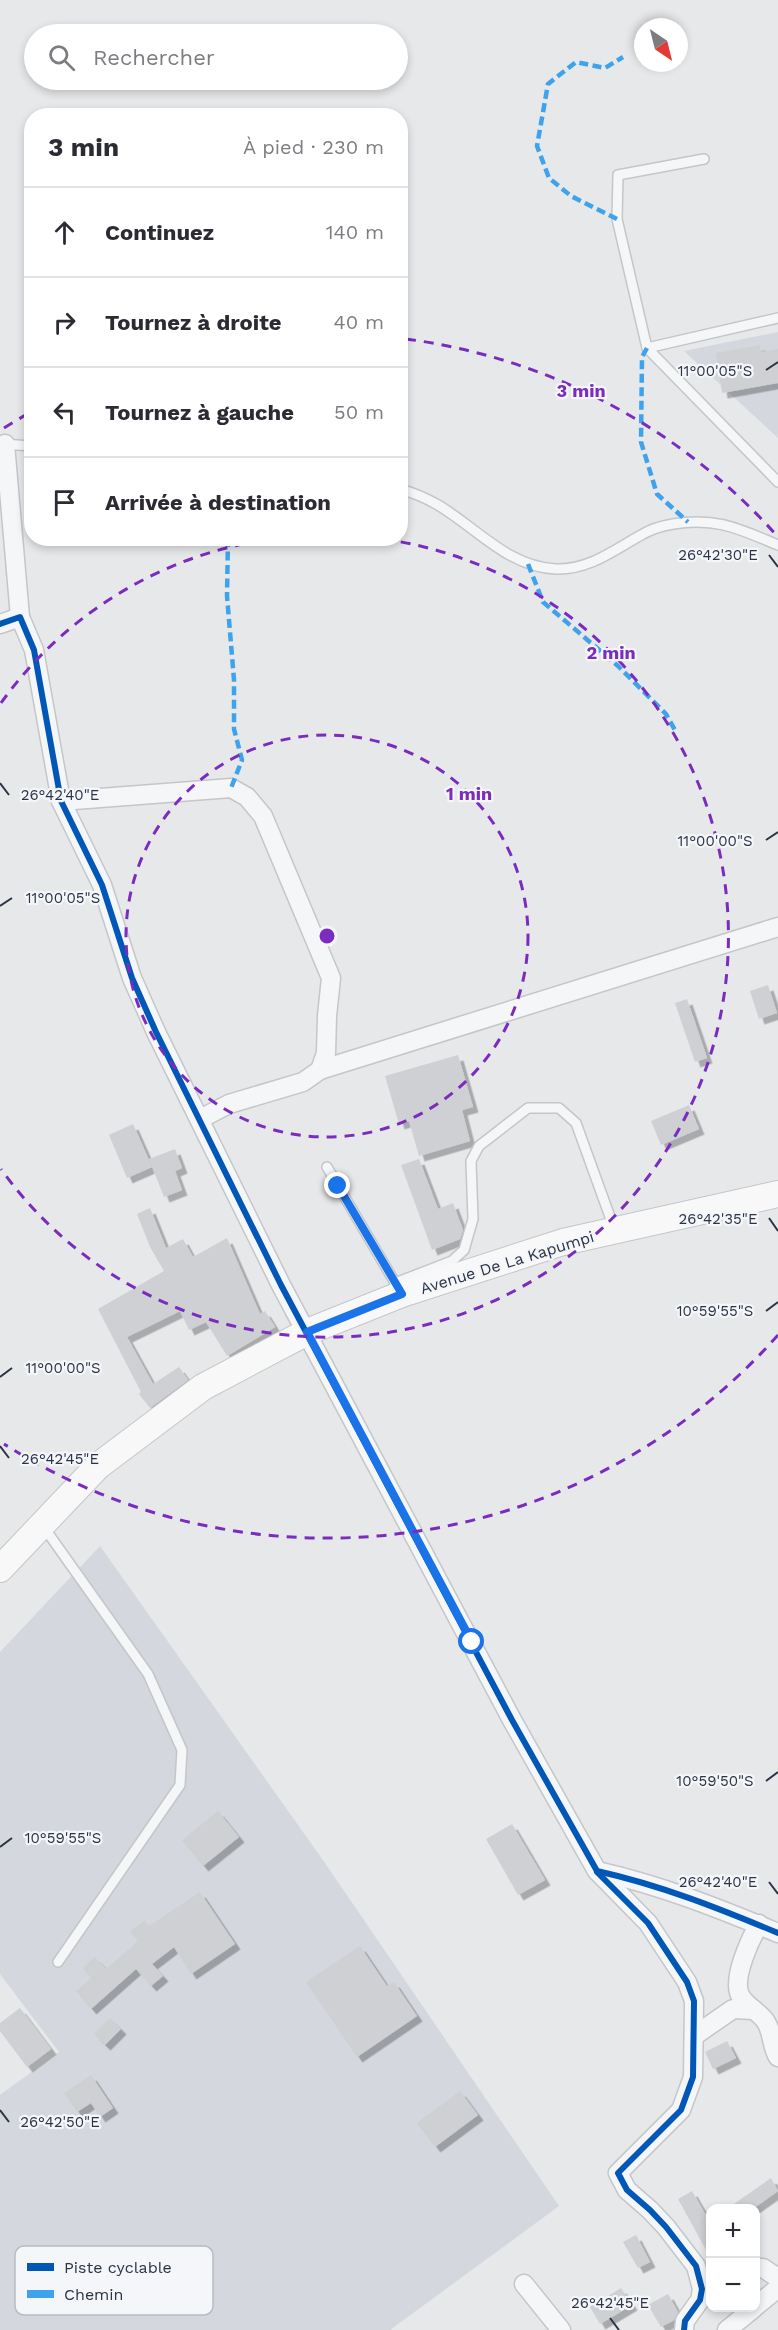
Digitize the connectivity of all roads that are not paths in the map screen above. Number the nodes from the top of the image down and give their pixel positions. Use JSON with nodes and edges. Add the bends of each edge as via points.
{"nodes":[{"id":1,"x":704,"y":159,"type":"dead end"},
{"id":2,"x":778,"y":318,"type":"edge"},
{"id":3,"x":647,"y":348,"type":"junction"},
{"id":4,"x":2,"y":444,"type":"edge"},
{"id":5,"x":24,"y":445,"type":"edge"},
{"id":6,"x":778,"y":482,"type":"edge"},
{"id":7,"x":408,"y":492,"type":"edge"},
{"id":8,"x":778,"y":545,"type":"edge"},
{"id":9,"x":20,"y":617,"type":"junction"},
{"id":10,"x":0,"y":624,"type":"edge"},
{"id":11,"x":61,"y":801,"type":"junction"},
{"id":12,"x":778,"y":927,"type":"edge"},
{"id":13,"x":320,"y":1070,"type":"junction"},
{"id":14,"x":200,"y":1119,"type":"junction"},
{"id":15,"x":327,"y":1167,"type":"dead end"},
{"id":16,"x":778,"y":1194,"type":"edge"},
{"id":17,"x":615,"y":1230,"type":"junction"},
{"id":18,"x":398,"y":1288,"type":"junction"},
{"id":19,"x":307,"y":1332,"type":"junction"},
{"id":20,"x":41,"y":1524,"type":"junction"},
{"id":21,"x":0,"y":1569,"type":"edge"},
{"id":22,"x":597,"y":1871,"type":"junction"},
{"id":23,"x":759,"y":1924,"type":"junction"},
{"id":24,"x":778,"y":1933,"type":"edge"},
{"id":25,"x":58,"y":1962,"type":"dead end"},
{"id":26,"x":754,"y":2010,"type":"junction"},
{"id":27,"x":694,"y":2036,"type":"junction"},
{"id":28,"x":778,"y":2057,"type":"edge"},
{"id":29,"x":703,"y":2266,"type":"edge"},
{"id":30,"x":760,"y":2268,"type":"edge"},
{"id":31,"x":778,"y":2278,"type":"edge"},
{"id":32,"x":524,"y":2284,"type":"dead end"},
{"id":33,"x":778,"y":2288,"type":"edge"},
{"id":34,"x":760,"y":2303,"type":"edge"},
{"id":35,"x":749,"y":2312,"type":"edge"},
{"id":36,"x":561,"y":2330,"type":"edge"},
{"id":37,"x":684,"y":2330,"type":"edge"},
{"id":38,"x":727,"y":2330,"type":"edge"}],
"edges":[{"from":1,"to":3,"type":"lane","via":[[618,175],[617,219]]},
{"from":2,"to":3,"type":"lane"},
{"from":3,"to":6,"type":"lane"},
{"from":4,"to":5,"type":"lane"},
{"from":4,"to":9,"type":"street"},
{"from":7,"to":8,"type":"lane","via":[[438,505],[507,553],[528,564],[547,567],[577,567],[594,562],[656,527],[688,522],[721,523]]},
{"from":9,"to":10,"type":"street"},
{"from":9,"to":11,"type":"street","via":[[34,650]]},
{"from":11,"to":13,"type":"street","via":[[231,788],[247,796],[263,816],[332,978],[326,1053]]},
{"from":11,"to":14,"type":"street","via":[[102,885],[137,989]]},
{"from":12,"to":13,"type":"street"},
{"from":13,"to":14,"type":"street","via":[[303,1082],[229,1104]]},
{"from":14,"to":19,"type":"street"},
{"from":15,"to":18,"type":"lane"},
{"from":16,"to":17,"type":"main road","name":"Avenue De La Kapumpi"},
{"from":17,"to":18,"type":"main road","name":"Avenue De La Kapumpi"},
{"from":17,"to":18,"type":"lane","via":[[576,1123],[559,1108],[528,1108],[479,1146],[471,1161],[473,1219],[464,1250],[452,1261]]},
{"from":18,"to":19,"type":"main road","name":"Avenue De La Kapumpi"},
{"from":19,"to":20,"type":"main road","name":"Avenue De La Kapumpi","via":[[203,1387],[98,1466]]},
{"from":19,"to":22,"type":"street","via":[[512,1720]]},
{"from":20,"to":21,"type":"main road","name":"Avenue De La Kapumpi"},
{"from":20,"to":25,"type":"lane","via":[[148,1674],[182,1750],[180,1785]]},
{"from":22,"to":23,"type":"street","via":[[686,1895]]},
{"from":22,"to":27,"type":"street","via":[[648,1923],[687,1983],[694,2001]]},
{"from":23,"to":24,"type":"street"},
{"from":23,"to":26,"type":"street","via":[[749,1942],[738,1986],[740,1996]]},
{"from":26,"to":27,"type":"street","via":[[733,2008]]},
{"from":26,"to":28,"type":"street","via":[[765,2019]]},
{"from":27,"to":29,"type":"street","via":[[693,2077],[681,2110],[618,2173],[627,2190]]},
{"from":29,"to":37,"type":"street","via":[[700,2300],[685,2321]]},
{"from":30,"to":31,"type":"street"},
{"from":32,"to":36,"type":"street"},
{"from":33,"to":34,"type":"street"},
{"from":35,"to":38,"type":"street"}]}
